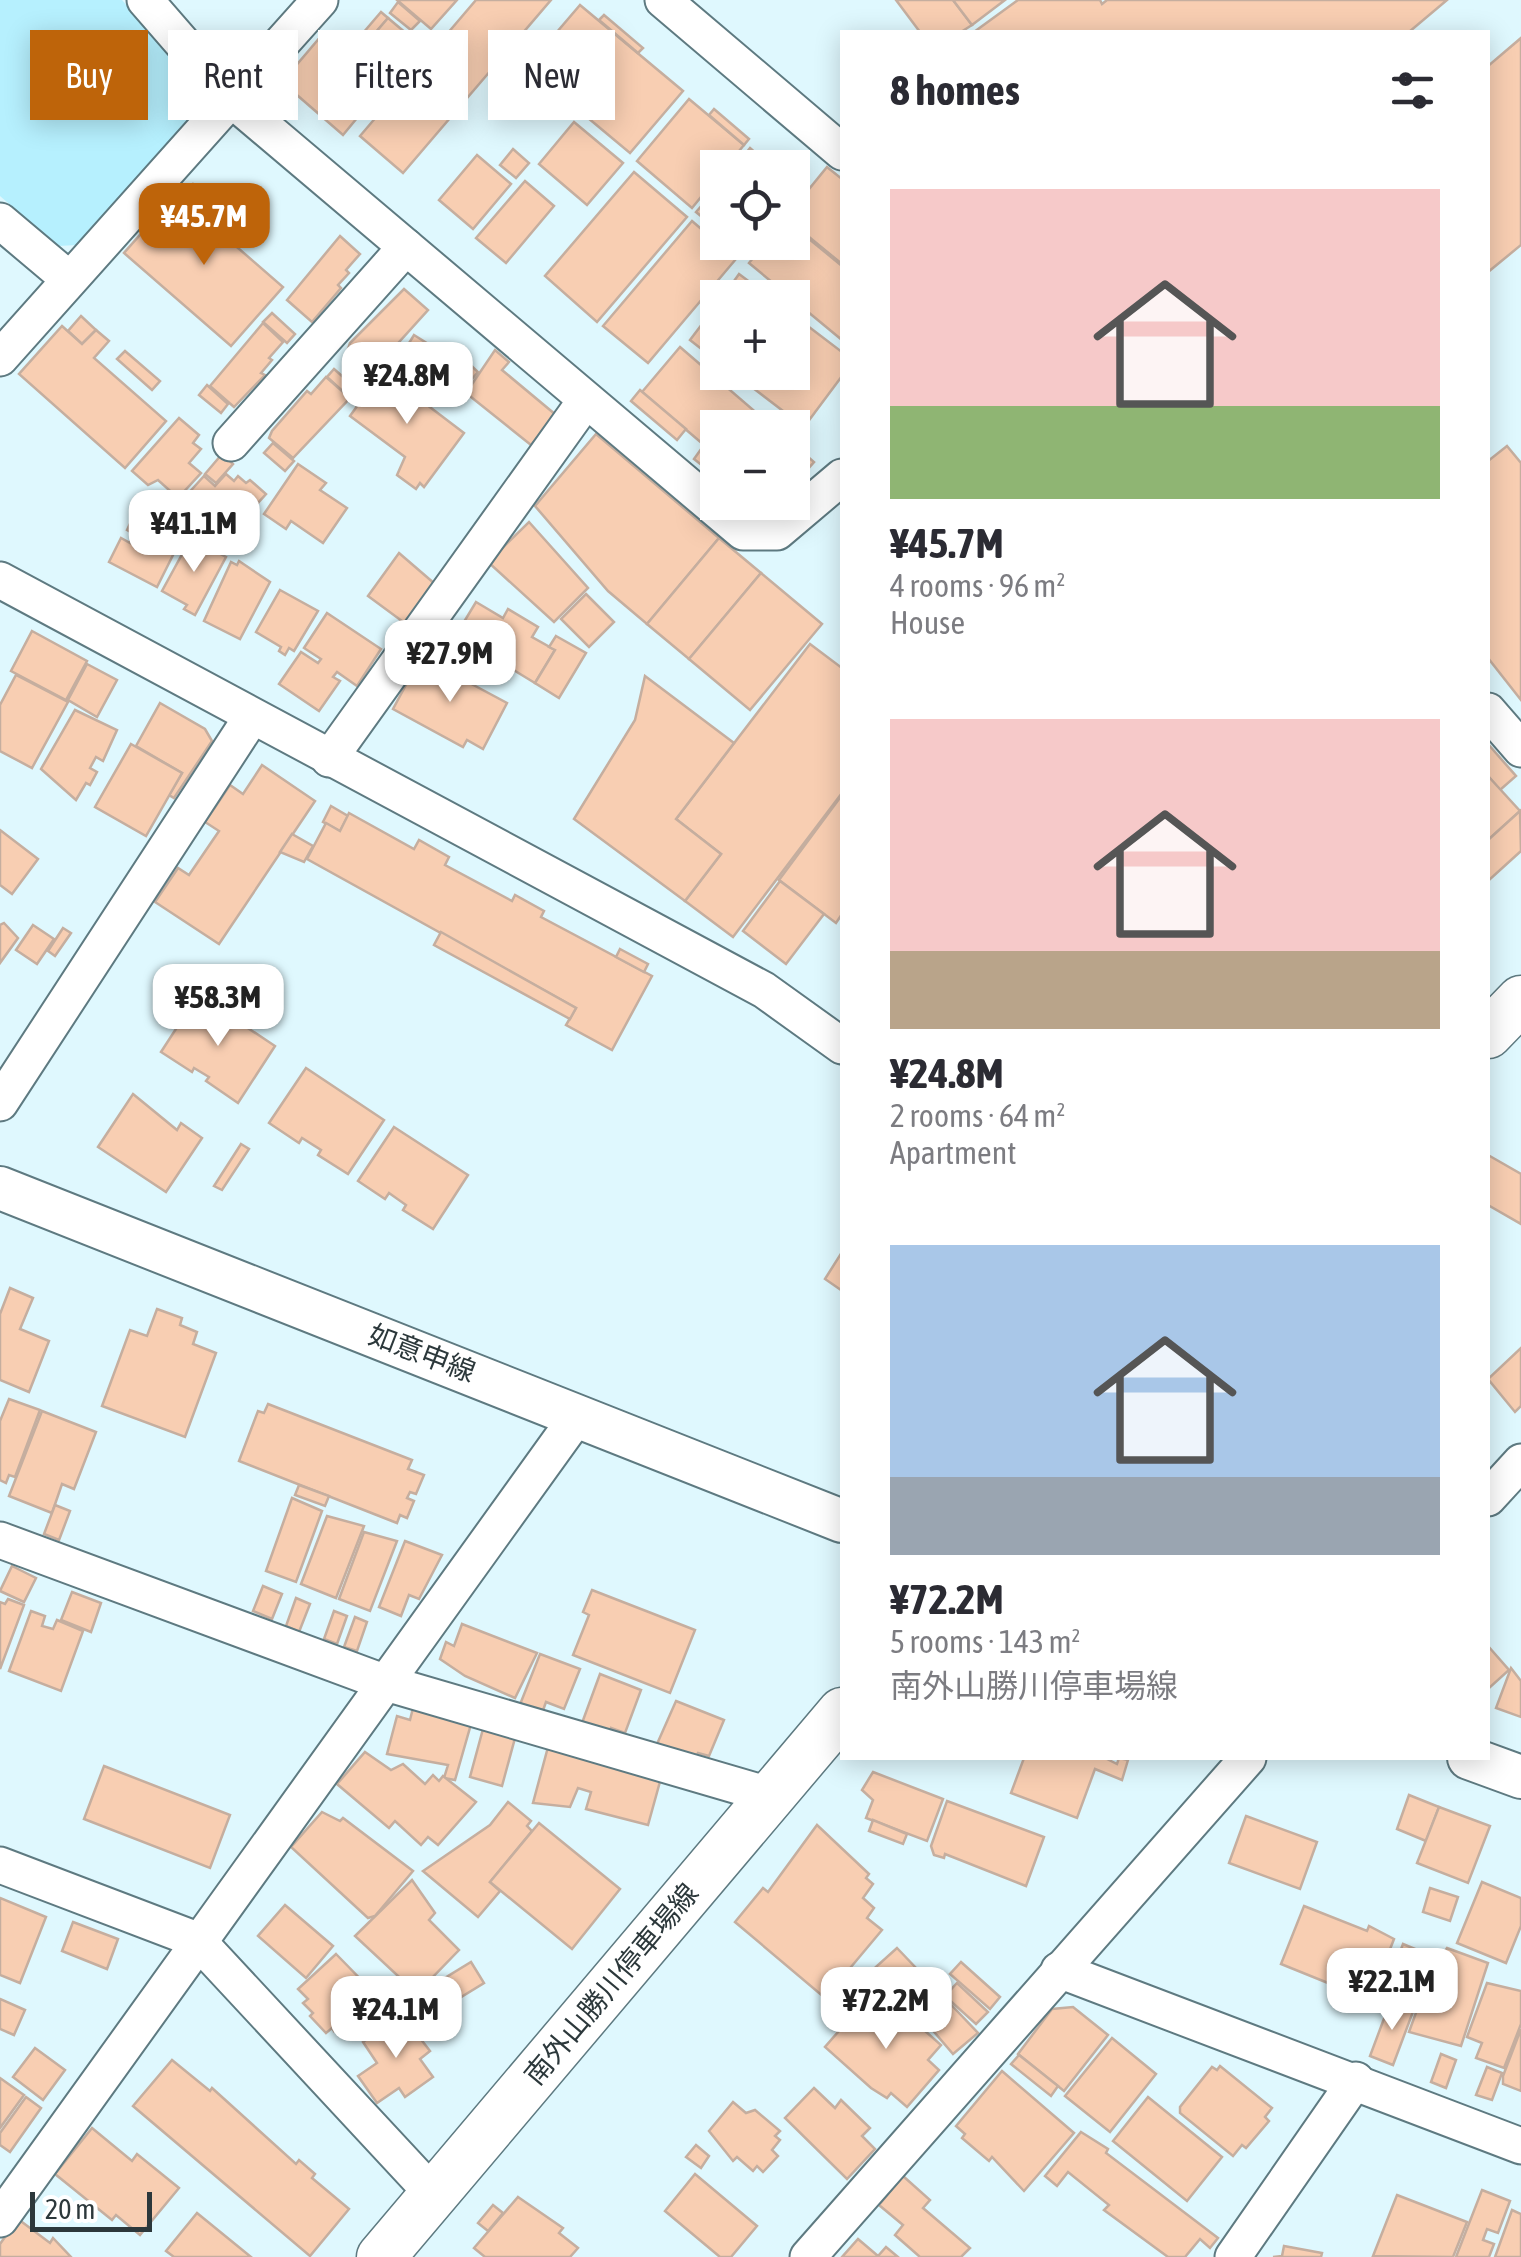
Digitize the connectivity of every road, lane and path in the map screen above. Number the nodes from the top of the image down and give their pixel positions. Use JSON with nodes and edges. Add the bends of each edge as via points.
{"nodes":[{"id":1,"x":145,"y":0,"type":"edge"},
{"id":2,"x":320,"y":0,"type":"edge"},
{"id":3,"x":664,"y":0,"type":"edge"},
{"id":4,"x":171,"y":30,"type":"edge"},
{"id":5,"x":293,"y":30,"type":"edge"},
{"id":6,"x":212,"y":120,"type":"edge"},
{"id":7,"x":256,"y":120,"type":"edge"},
{"id":8,"x":840,"y":150,"type":"edge"},
{"id":9,"x":0,"y":221,"type":"edge"},
{"id":10,"x":406,"y":247,"type":"junction"},
{"id":11,"x":69,"y":280,"type":"junction"},
{"id":12,"x":0,"y":358,"type":"edge"},
{"id":13,"x":586,"y":400,"type":"junction"},
{"id":14,"x":231,"y":443,"type":"dead end"},
{"id":15,"x":840,"y":479,"type":"edge"},
{"id":16,"x":0,"y":580,"type":"edge"},
{"id":17,"x":1490,"y":713,"type":"edge"},
{"id":18,"x":251,"y":718,"type":"junction"},
{"id":19,"x":1521,"y":750,"type":"edge"},
{"id":20,"x":329,"y":759,"type":"junction"},
{"id":21,"x":1521,"y":1000,"type":"edge"},
{"id":22,"x":1490,"y":1032,"type":"edge"},
{"id":23,"x":840,"y":1045,"type":"edge"},
{"id":24,"x":0,"y":1103,"type":"edge"},
{"id":25,"x":0,"y":1188,"type":"edge"},
{"id":26,"x":579,"y":1414,"type":"junction"},
{"id":27,"x":1521,"y":1462,"type":"edge"},
{"id":28,"x":1490,"y":1496,"type":"edge"},
{"id":29,"x":840,"y":1520,"type":"edge"},
{"id":30,"x":0,"y":1540,"type":"edge"},
{"id":31,"x":386,"y":1683,"type":"junction"},
{"id":32,"x":840,"y":1714,"type":"edge"},
{"id":33,"x":1246,"y":1760,"type":"edge"},
{"id":34,"x":1474,"y":1760,"type":"edge"},
{"id":35,"x":1521,"y":1777,"type":"edge"},
{"id":36,"x":769,"y":1795,"type":"junction"},
{"id":37,"x":0,"y":1866,"type":"edge"},
{"id":38,"x":197,"y":1940,"type":"junction"},
{"id":39,"x":1059,"y":1970,"type":"junction"},
{"id":40,"x":1356,"y":2080,"type":"junction"},
{"id":41,"x":1521,"y":2146,"type":"edge"},
{"id":42,"x":434,"y":2195,"type":"junction"},
{"id":43,"x":5,"y":2203,"type":"edge"},
{"id":44,"x":380,"y":2257,"type":"edge"},
{"id":45,"x":808,"y":2257,"type":"edge"},
{"id":46,"x":1233,"y":2257,"type":"edge"}],
"edges":[{"from":1,"to":4,"type":"street"},
{"from":2,"to":5,"type":"street"},
{"from":3,"to":8,"type":"street"},
{"from":6,"to":11,"type":"street"},
{"from":7,"to":10,"type":"street"},
{"from":9,"to":11,"type":"street"},
{"from":10,"to":13,"type":"street"},
{"from":10,"to":14,"type":"street"},
{"from":11,"to":12,"type":"street"},
{"from":13,"to":15,"type":"street","via":[[744,532],[777,532]]},
{"from":13,"to":20,"type":"street"},
{"from":16,"to":18,"type":"street"},
{"from":17,"to":19,"type":"street"},
{"from":18,"to":20,"type":"street"},
{"from":18,"to":24,"type":"street"},
{"from":20,"to":23,"type":"street","via":[[764,990]]},
{"from":21,"to":22,"type":"main road"},
{"from":25,"to":26,"type":"street","name":"如意申線"},
{"from":26,"to":29,"type":"street","name":"如意申線"},
{"from":26,"to":31,"type":"street"},
{"from":27,"to":28,"type":"street"},
{"from":30,"to":31,"type":"street"},
{"from":31,"to":36,"type":"street"},
{"from":31,"to":38,"type":"street"},
{"from":32,"to":36,"type":"main road","name":"南外山勝川停車場線"},
{"from":33,"to":39,"type":"street"},
{"from":34,"to":35,"type":"street"},
{"from":36,"to":42,"type":"main road","name":"南外山勝川停車場線"},
{"from":37,"to":38,"type":"street"},
{"from":38,"to":42,"type":"street"},
{"from":38,"to":43,"type":"street"},
{"from":39,"to":40,"type":"street"},
{"from":39,"to":45,"type":"street"},
{"from":40,"to":41,"type":"street"},
{"from":40,"to":46,"type":"street"},
{"from":42,"to":44,"type":"main road","name":"南外山勝川停車場線"}]}
